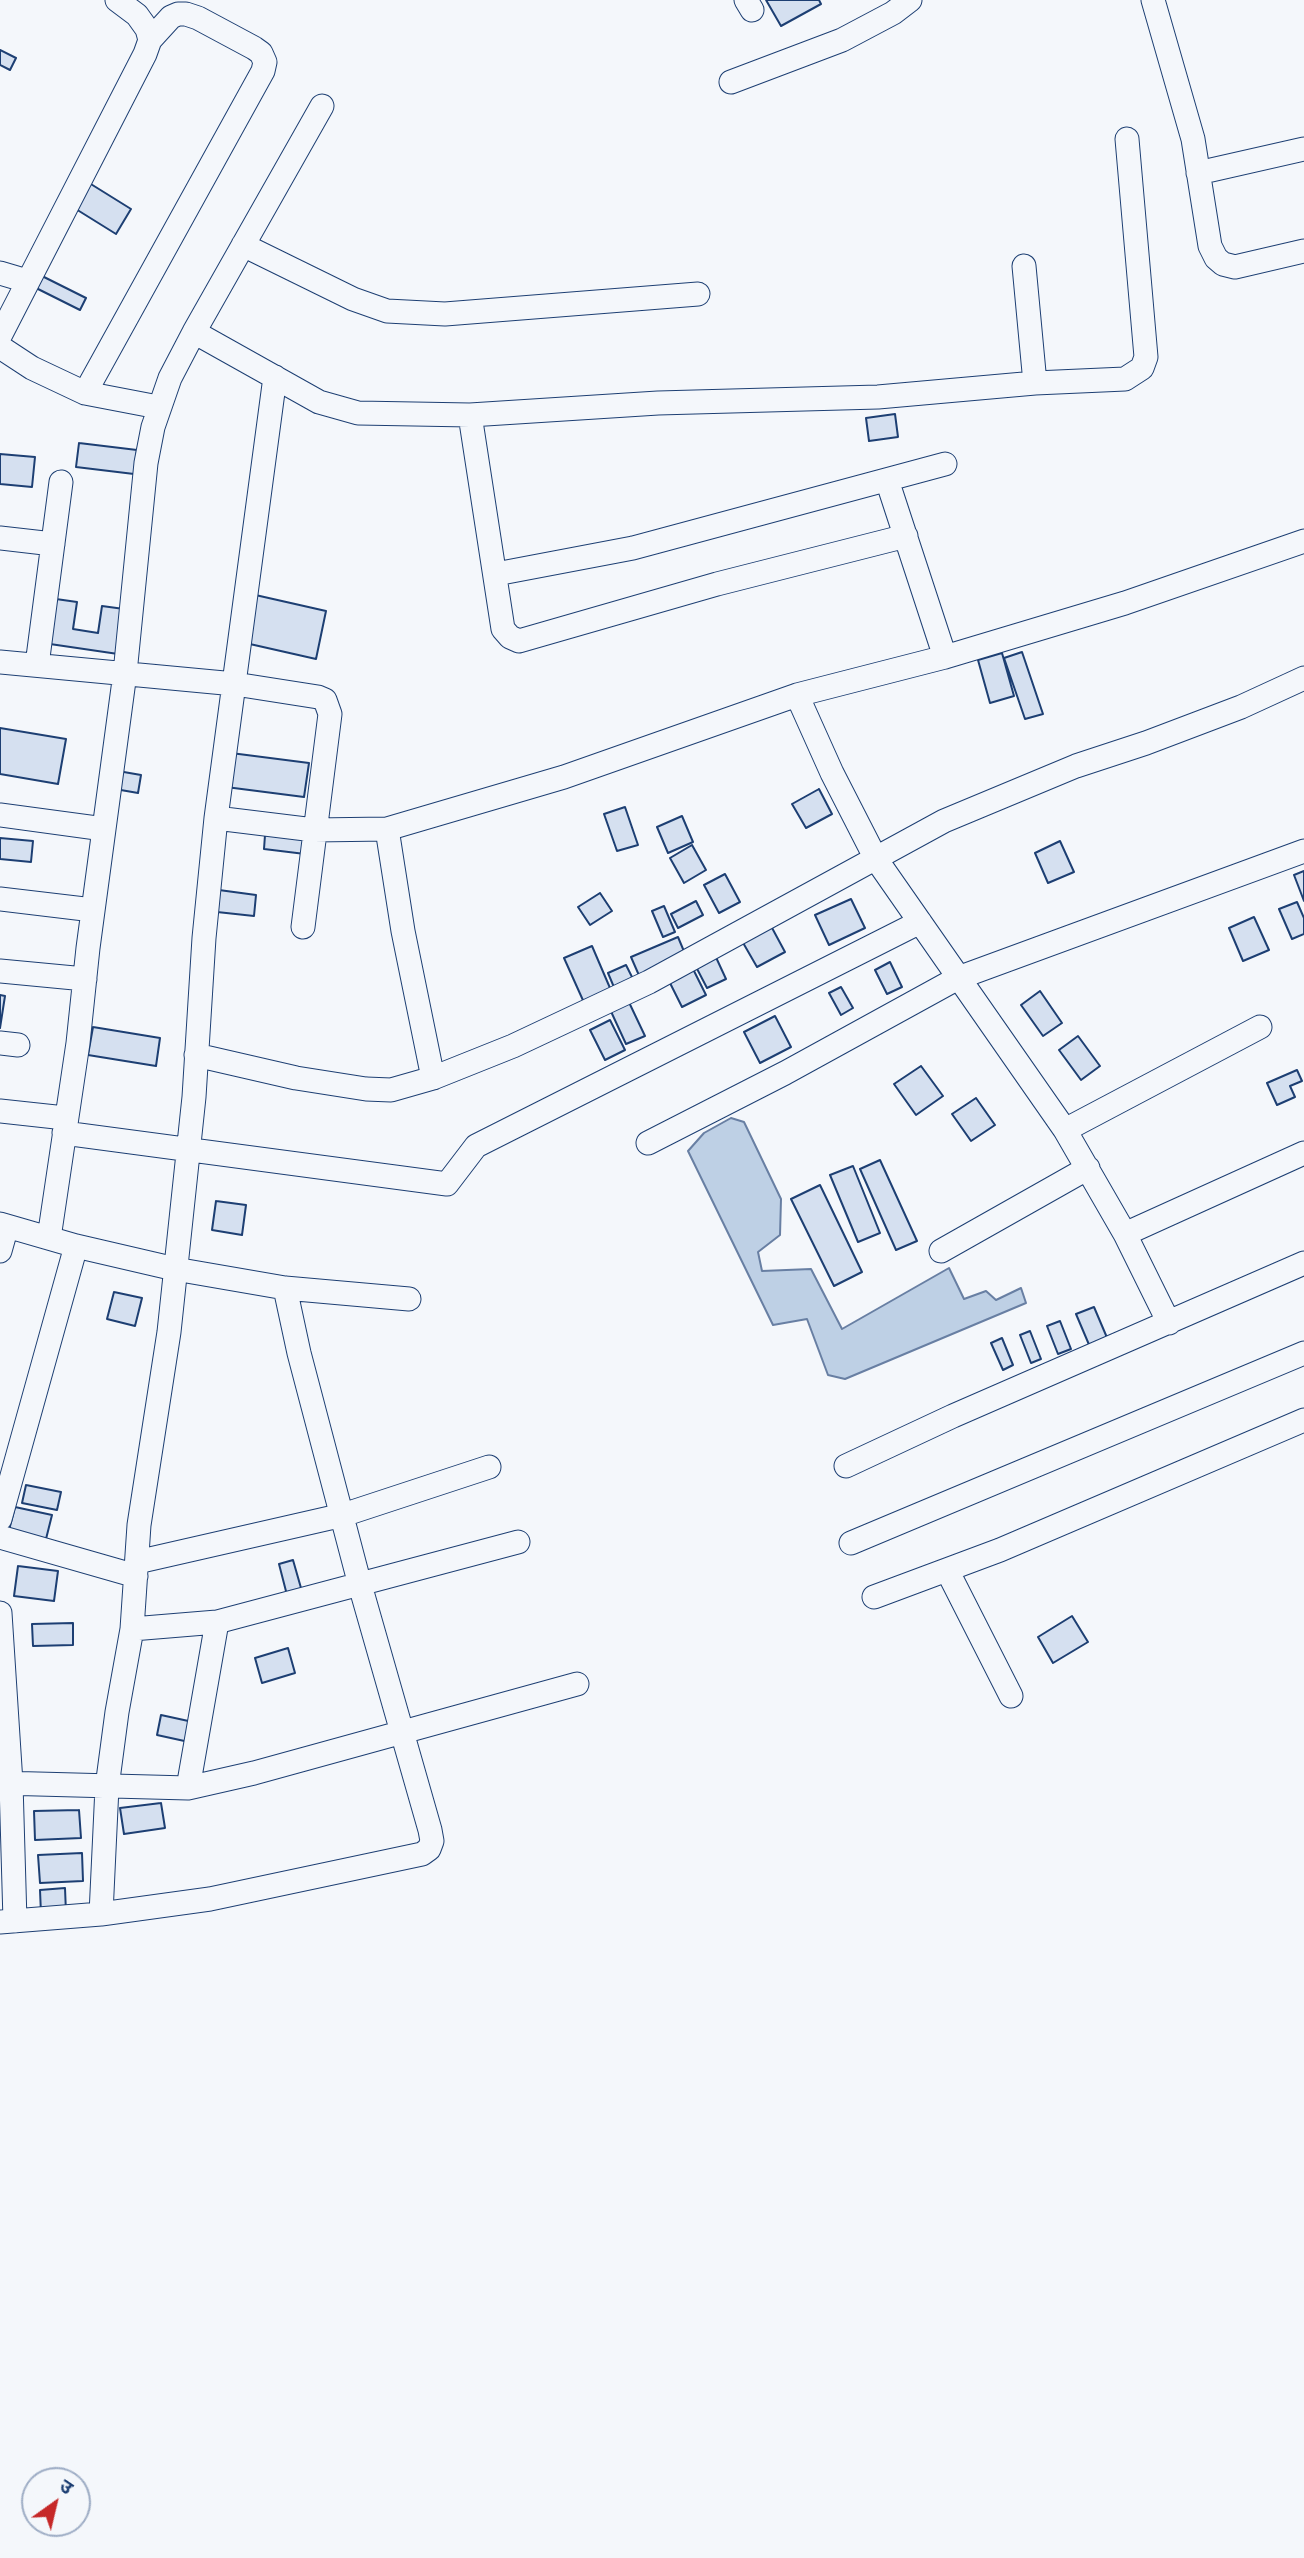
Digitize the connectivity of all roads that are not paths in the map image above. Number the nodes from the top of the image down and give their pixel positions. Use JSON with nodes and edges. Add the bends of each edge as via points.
{"nodes":[{"id":1,"x":117,"y":0,"type":"edge"},
{"id":2,"x":910,"y":0,"type":"edge"},
{"id":3,"x":1153,"y":0,"type":"edge"},
{"id":4,"x":149,"y":40,"type":"junction"},
{"id":5,"x":731,"y":82,"type":"dead end"},
{"id":6,"x":322,"y":106,"type":"dead end"},
{"id":7,"x":1127,"y":139,"type":"dead end"},
{"id":8,"x":1304,"y":149,"type":"edge"},
{"id":9,"x":1198,"y":173,"type":"junction"},
{"id":10,"x":243,"y":245,"type":"junction"},
{"id":11,"x":1304,"y":251,"type":"edge"},
{"id":12,"x":1024,"y":266,"type":"dead end"},
{"id":13,"x":0,"y":273,"type":"edge"},
{"id":14,"x":27,"y":281,"type":"junction"},
{"id":15,"x":698,"y":295,"type":"dead end"},
{"id":16,"x":194,"y":332,"type":"junction"},
{"id":17,"x":0,"y":336,"type":"edge"},
{"id":18,"x":0,"y":347,"type":"edge"},
{"id":19,"x":275,"y":377,"type":"junction"},
{"id":20,"x":1035,"y":383,"type":"junction"},
{"id":21,"x":85,"y":393,"type":"junction"},
{"id":22,"x":158,"y":407,"type":"junction"},
{"id":23,"x":470,"y":415,"type":"junction"},
{"id":24,"x":945,"y":464,"type":"dead end"},
{"id":25,"x":887,"y":480,"type":"junction"},
{"id":26,"x":61,"y":482,"type":"dead end"},
{"id":27,"x":906,"y":536,"type":"junction"},
{"id":28,"x":0,"y":538,"type":"edge"},
{"id":29,"x":1304,"y":541,"type":"edge"},
{"id":30,"x":53,"y":544,"type":"junction"},
{"id":31,"x":496,"y":574,"type":"junction"},
{"id":32,"x":945,"y":657,"type":"junction"},
{"id":33,"x":0,"y":662,"type":"edge"},
{"id":34,"x":37,"y":665,"type":"junction"},
{"id":35,"x":125,"y":673,"type":"junction"},
{"id":36,"x":1304,"y":678,"type":"edge"},
{"id":37,"x":235,"y":684,"type":"junction"},
{"id":38,"x":797,"y":695,"type":"junction"},
{"id":39,"x":0,"y":816,"type":"edge"},
{"id":40,"x":216,"y":818,"type":"junction"},
{"id":41,"x":104,"y":829,"type":"junction"},
{"id":42,"x":314,"y":830,"type":"junction"},
{"id":43,"x":387,"y":830,"type":"junction"},
{"id":44,"x":1304,"y":851,"type":"edge"},
{"id":45,"x":876,"y":859,"type":"junction"},
{"id":46,"x":0,"y":899,"type":"edge"},
{"id":47,"x":93,"y":910,"type":"junction"},
{"id":48,"x":920,"y":922,"type":"junction"},
{"id":49,"x":303,"y":927,"type":"dead end"},
{"id":50,"x":0,"y":971,"type":"edge"},
{"id":51,"x":958,"y":978,"type":"junction"},
{"id":52,"x":85,"y":979,"type":"junction"},
{"id":53,"x":1260,"y":1027,"type":"dead end"},
{"id":54,"x":196,"y":1055,"type":"junction"},
{"id":55,"x":433,"y":1078,"type":"junction"},
{"id":56,"x":0,"y":1111,"type":"edge"},
{"id":57,"x":65,"y":1126,"type":"junction"},
{"id":58,"x":1065,"y":1129,"type":"junction"},
{"id":59,"x":648,"y":1143,"type":"dead end"},
{"id":60,"x":188,"y":1150,"type":"junction"},
{"id":61,"x":1304,"y":1153,"type":"edge"},
{"id":62,"x":1088,"y":1168,"type":"junction"},
{"id":63,"x":3,"y":1225,"type":"edge"},
{"id":64,"x":1125,"y":1234,"type":"junction"},
{"id":65,"x":49,"y":1238,"type":"junction"},
{"id":66,"x":76,"y":1246,"type":"junction"},
{"id":67,"x":0,"y":1251,"type":"edge"},
{"id":68,"x":941,"y":1251,"type":"dead end"},
{"id":69,"x":1304,"y":1263,"type":"edge"},
{"id":70,"x":175,"y":1269,"type":"junction"},
{"id":71,"x":285,"y":1288,"type":"junction"},
{"id":72,"x":409,"y":1299,"type":"dead end"},
{"id":73,"x":1169,"y":1323,"type":"junction"},
{"id":74,"x":1304,"y":1353,"type":"edge"},
{"id":75,"x":1304,"y":1420,"type":"edge"},
{"id":76,"x":846,"y":1466,"type":"dead end"},
{"id":77,"x":489,"y":1467,"type":"dead end"},
{"id":78,"x":343,"y":1515,"type":"junction"},
{"id":79,"x":0,"y":1519,"type":"edge"},
{"id":80,"x":0,"y":1537,"type":"edge"},
{"id":81,"x":518,"y":1542,"type":"dead end"},
{"id":82,"x":851,"y":1543,"type":"dead end"},
{"id":83,"x":136,"y":1569,"type":"junction"},
{"id":84,"x":947,"y":1570,"type":"junction"},
{"id":85,"x":360,"y":1585,"type":"junction"},
{"id":86,"x":874,"y":1597,"type":"dead end"},
{"id":87,"x":0,"y":1614,"type":"edge"},
{"id":88,"x":217,"y":1622,"type":"junction"},
{"id":89,"x":132,"y":1629,"type":"junction"},
{"id":90,"x":577,"y":1684,"type":"dead end"},
{"id":91,"x":1011,"y":1696,"type":"dead end"},
{"id":92,"x":403,"y":1731,"type":"junction"},
{"id":93,"x":6,"y":1783,"type":"edge"},
{"id":94,"x":107,"y":1787,"type":"junction"},
{"id":95,"x":188,"y":1788,"type":"junction"},
{"id":96,"x":101,"y":1914,"type":"junction"},
{"id":97,"x":8,"y":1921,"type":"edge"}],
"edges":[{"from":1,"to":4,"type":"street","via":[[143,22]]},
{"from":2,"to":5,"type":"street","via":[[842,40]]},
{"from":3,"to":9,"type":"street"},
{"from":4,"to":14,"type":"street"},
{"from":4,"to":21,"type":"street","via":[[170,17],[186,14],[254,48],[265,62]]},
{"from":6,"to":10,"type":"street"},
{"from":7,"to":20,"type":"street","via":[[1146,357],[1142,368],[1125,379]]},
{"from":8,"to":9,"type":"street"},
{"from":9,"to":11,"type":"street","via":[[1210,246],[1223,264],[1235,267]]},
{"from":10,"to":15,"type":"street","via":[[387,311],[444,314]]},
{"from":10,"to":16,"type":"street"},
{"from":12,"to":20,"type":"street"},
{"from":13,"to":14,"type":"street"},
{"from":14,"to":17,"type":"street"},
{"from":16,"to":19,"type":"street"},
{"from":16,"to":22,"type":"street"},
{"from":18,"to":21,"type":"street"},
{"from":19,"to":23,"type":"street","via":[[319,402],[358,413]]},
{"from":19,"to":37,"type":"street"},
{"from":20,"to":23,"type":"street","via":[[878,397],[658,403]]},
{"from":21,"to":22,"type":"street"},
{"from":22,"to":35,"type":"street","via":[[146,463]]},
{"from":23,"to":31,"type":"street"},
{"from":24,"to":25,"type":"street"},
{"from":25,"to":27,"type":"street"},
{"from":25,"to":31,"type":"street","via":[[632,548]]},
{"from":26,"to":30,"type":"street"},
{"from":27,"to":31,"type":"street","via":[[717,583],[519,641],[503,629]]},
{"from":27,"to":32,"type":"street"},
{"from":28,"to":30,"type":"street"},
{"from":29,"to":32,"type":"street","via":[[1125,603]]},
{"from":30,"to":34,"type":"street"},
{"from":32,"to":38,"type":"street"},
{"from":33,"to":34,"type":"street"},
{"from":34,"to":35,"type":"street"},
{"from":35,"to":37,"type":"street"},
{"from":35,"to":41,"type":"street"},
{"from":36,"to":45,"type":"street","via":[[1241,707],[1076,766],[944,821]]},
{"from":37,"to":40,"type":"street"},
{"from":37,"to":42,"type":"street","via":[[326,701],[330,714]]},
{"from":38,"to":43,"type":"street","via":[[564,777]]},
{"from":38,"to":45,"type":"street"},
{"from":39,"to":41,"type":"street"},
{"from":40,"to":42,"type":"street"},
{"from":40,"to":54,"type":"street"},
{"from":41,"to":47,"type":"street"},
{"from":42,"to":43,"type":"street"},
{"from":42,"to":49,"type":"street"},
{"from":43,"to":55,"type":"street"},
{"from":44,"to":51,"type":"street"},
{"from":45,"to":48,"type":"street"},
{"from":45,"to":55,"type":"street","via":[[649,982]]},
{"from":46,"to":47,"type":"street"},
{"from":47,"to":52,"type":"street"},
{"from":48,"to":51,"type":"street"},
{"from":48,"to":60,"type":"street","via":[[476,1146],[447,1184]]},
{"from":50,"to":52,"type":"street"},
{"from":51,"to":58,"type":"street"},
{"from":51,"to":59,"type":"street"},
{"from":52,"to":57,"type":"street"},
{"from":53,"to":58,"type":"street"},
{"from":54,"to":55,"type":"street","via":[[366,1089],[391,1090]]},
{"from":54,"to":60,"type":"street"},
{"from":56,"to":57,"type":"street"},
{"from":57,"to":60,"type":"street"},
{"from":57,"to":65,"type":"street"},
{"from":58,"to":62,"type":"street"},
{"from":60,"to":70,"type":"street"},
{"from":61,"to":64,"type":"street"},
{"from":62,"to":64,"type":"street"},
{"from":62,"to":68,"type":"street"},
{"from":63,"to":65,"type":"street"},
{"from":63,"to":67,"type":"street"},
{"from":64,"to":73,"type":"street"},
{"from":65,"to":66,"type":"street"},
{"from":66,"to":70,"type":"street"},
{"from":66,"to":79,"type":"street"},
{"from":69,"to":73,"type":"street"},
{"from":70,"to":71,"type":"street"},
{"from":70,"to":83,"type":"street"},
{"from":71,"to":72,"type":"street"},
{"from":71,"to":78,"type":"street"},
{"from":73,"to":76,"type":"street"},
{"from":74,"to":82,"type":"street"},
{"from":75,"to":84,"type":"street"},
{"from":77,"to":78,"type":"street"},
{"from":78,"to":83,"type":"street"},
{"from":78,"to":85,"type":"street"},
{"from":80,"to":83,"type":"street"},
{"from":81,"to":85,"type":"street"},
{"from":83,"to":89,"type":"street"},
{"from":84,"to":86,"type":"street"},
{"from":84,"to":91,"type":"street"},
{"from":85,"to":88,"type":"street"},
{"from":85,"to":92,"type":"street"},
{"from":87,"to":93,"type":"street"},
{"from":88,"to":89,"type":"street"},
{"from":88,"to":95,"type":"street"},
{"from":89,"to":94,"type":"street"},
{"from":90,"to":92,"type":"street"},
{"from":92,"to":95,"type":"street"},
{"from":92,"to":96,"type":"street","via":[[432,1841],[422,1854],[210,1899]]},
{"from":93,"to":94,"type":"street"},
{"from":93,"to":97,"type":"street"},
{"from":94,"to":95,"type":"street"},
{"from":94,"to":96,"type":"street"},
{"from":96,"to":97,"type":"street"}]}
